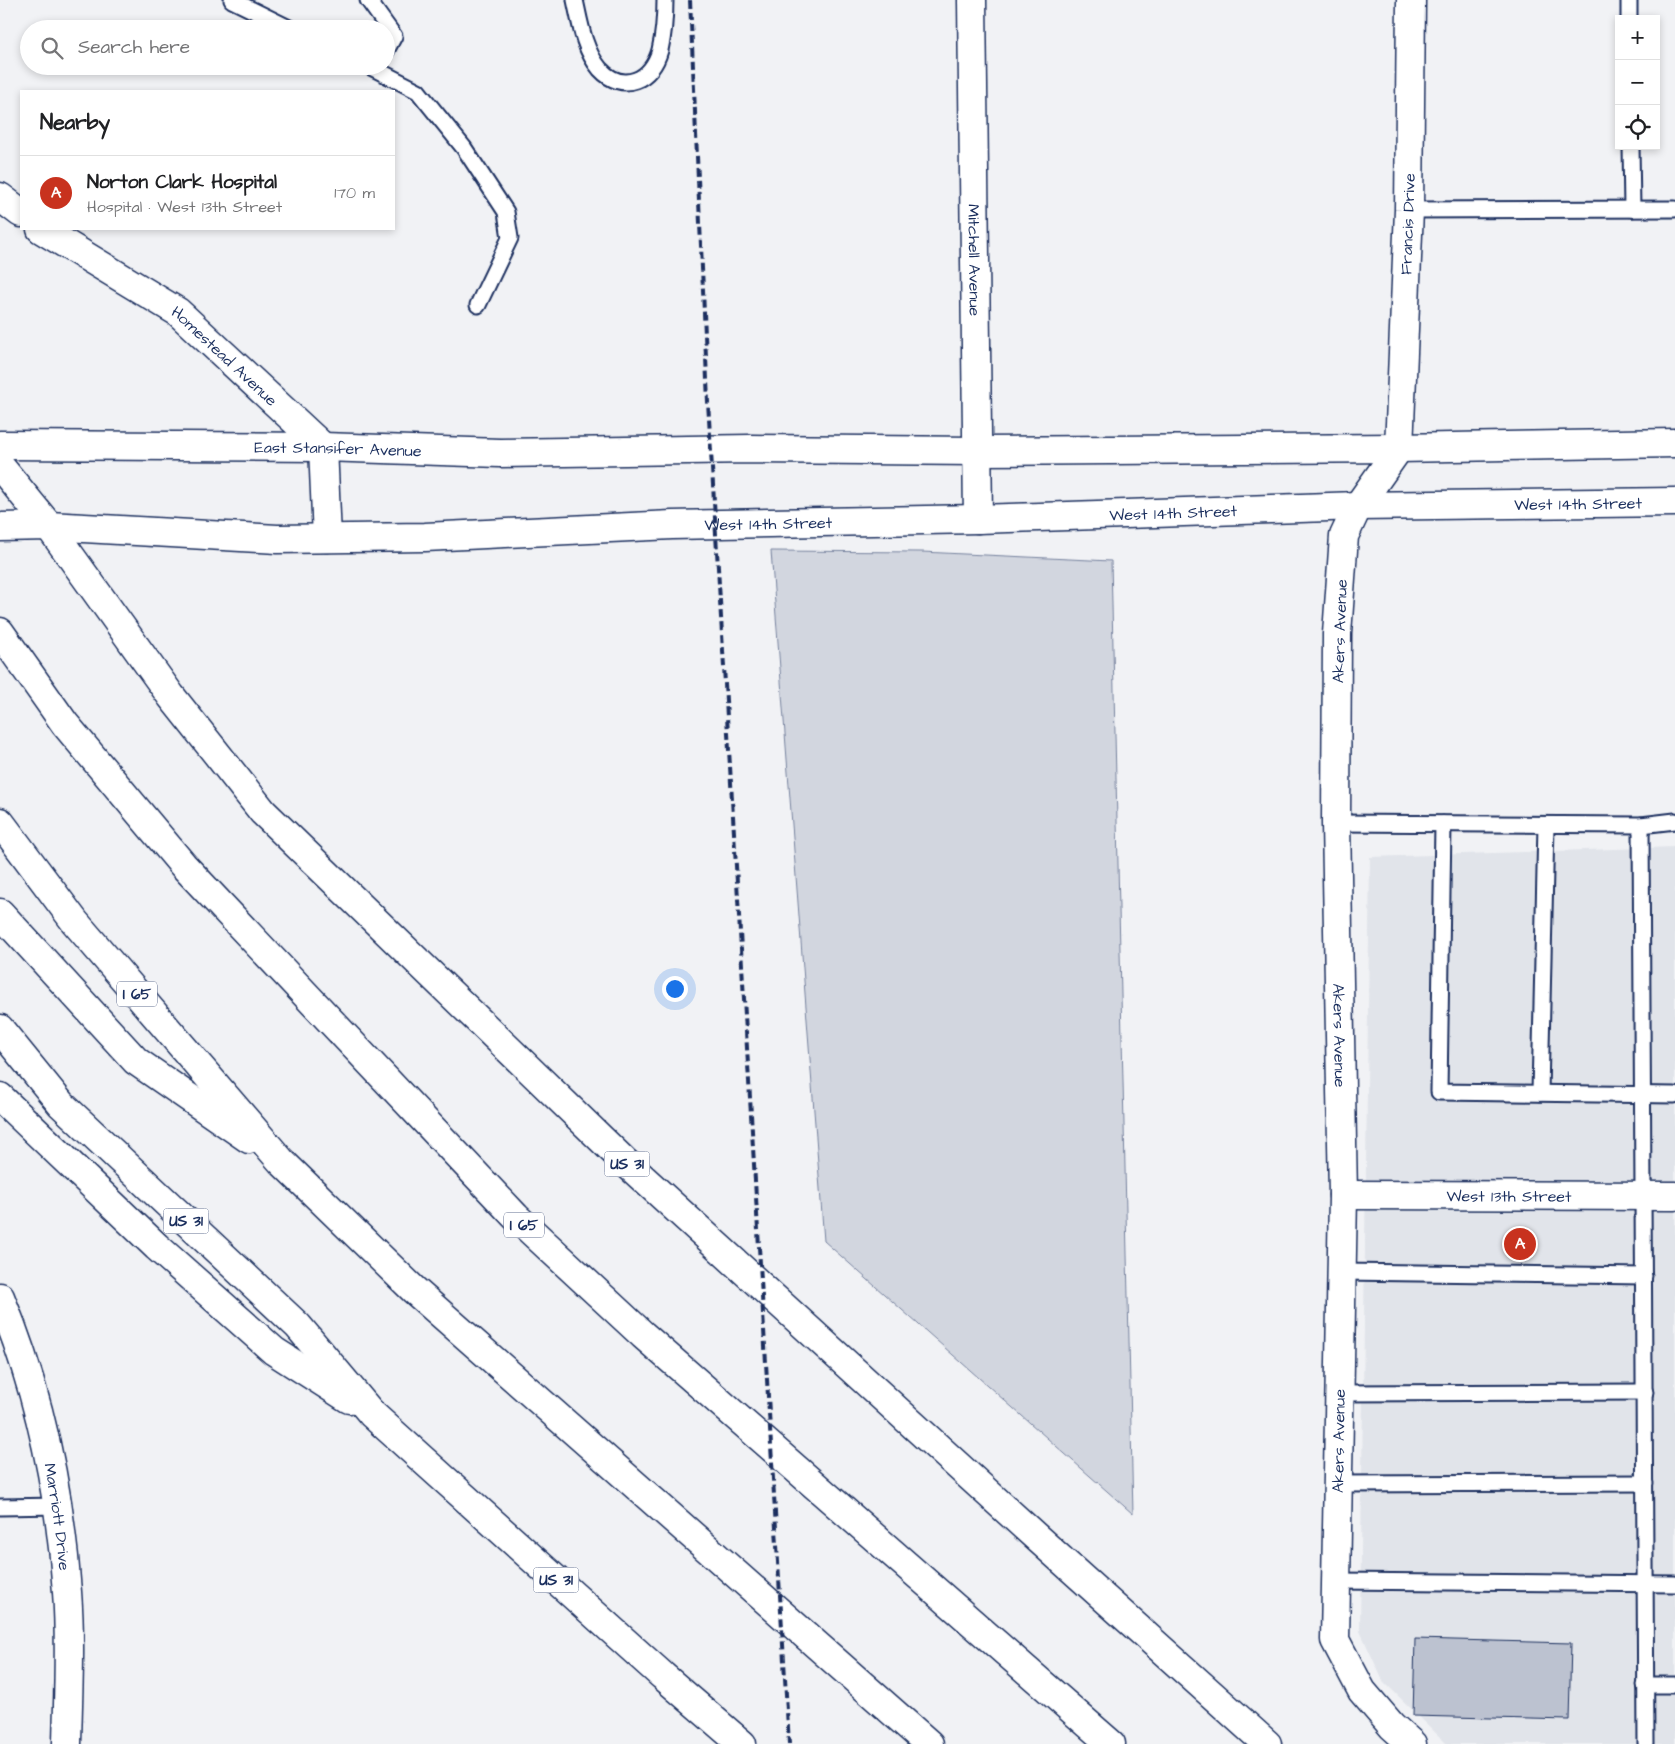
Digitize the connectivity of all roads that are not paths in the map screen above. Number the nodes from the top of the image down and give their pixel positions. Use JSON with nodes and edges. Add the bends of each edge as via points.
{"nodes":[{"id":1,"x":232,"y":0,"type":"edge"},
{"id":2,"x":368,"y":0,"type":"edge"},
{"id":3,"x":576,"y":0,"type":"edge"},
{"id":4,"x":665,"y":0,"type":"edge"},
{"id":5,"x":972,"y":0,"type":"edge"},
{"id":6,"x":1411,"y":0,"type":"edge"},
{"id":7,"x":1629,"y":0,"type":"edge"},
{"id":8,"x":1629,"y":15,"type":"edge"},
{"id":9,"x":273,"y":20,"type":"edge"},
{"id":10,"x":382,"y":20,"type":"edge"},
{"id":11,"x":389,"y":75,"type":"edge"},
{"id":12,"x":1631,"y":150,"type":"edge"},
{"id":13,"x":0,"y":196,"type":"edge"},
{"id":14,"x":1675,"y":208,"type":"edge"},
{"id":15,"x":1632,"y":209,"type":"junction"},
{"id":16,"x":1409,"y":210,"type":"junction"},
{"id":17,"x":20,"y":212,"type":"edge"},
{"id":18,"x":43,"y":230,"type":"edge"},
{"id":19,"x":478,"y":305,"type":"dead end"},
{"id":20,"x":1675,"y":443,"type":"edge"},
{"id":21,"x":0,"y":445,"type":"edge"},
{"id":22,"x":323,"y":447,"type":"junction"},
{"id":23,"x":1399,"y":448,"type":"junction"},
{"id":24,"x":976,"y":451,"type":"junction"},
{"id":25,"x":0,"y":466,"type":"edge"},
{"id":26,"x":1675,"y":502,"type":"edge"},
{"id":27,"x":1358,"y":506,"type":"junction"},
{"id":28,"x":978,"y":519,"type":"junction"},
{"id":29,"x":49,"y":526,"type":"junction"},
{"id":30,"x":0,"y":527,"type":"edge"},
{"id":31,"x":327,"y":538,"type":"junction"},
{"id":32,"x":3,"y":636,"type":"edge"},
{"id":33,"x":1675,"y":821,"type":"edge"},
{"id":34,"x":0,"y":822,"type":"edge"},
{"id":35,"x":1336,"y":823,"type":"junction"},
{"id":36,"x":1443,"y":824,"type":"junction"},
{"id":37,"x":1546,"y":825,"type":"junction"},
{"id":38,"x":1641,"y":825,"type":"junction"},
{"id":39,"x":0,"y":913,"type":"edge"},
{"id":40,"x":0,"y":1029,"type":"edge"},
{"id":41,"x":1540,"y":1094,"type":"junction"},
{"id":42,"x":1643,"y":1095,"type":"junction"},
{"id":43,"x":1675,"y":1095,"type":"edge"},
{"id":44,"x":0,"y":1097,"type":"edge"},
{"id":45,"x":281,"y":1161,"type":"junction"},
{"id":46,"x":1343,"y":1195,"type":"junction"},
{"id":47,"x":1644,"y":1195,"type":"junction"},
{"id":48,"x":1675,"y":1196,"type":"edge"},
{"id":49,"x":1342,"y":1272,"type":"junction"},
{"id":50,"x":1644,"y":1276,"type":"junction"},
{"id":51,"x":0,"y":1297,"type":"edge"},
{"id":52,"x":1645,"y":1392,"type":"junction"},
{"id":53,"x":1339,"y":1393,"type":"junction"},
{"id":54,"x":372,"y":1414,"type":"junction"},
{"id":55,"x":1645,"y":1483,"type":"junction"},
{"id":56,"x":1338,"y":1484,"type":"junction"},
{"id":57,"x":59,"y":1506,"type":"junction"},
{"id":58,"x":0,"y":1507,"type":"edge"},
{"id":59,"x":1336,"y":1581,"type":"junction"},
{"id":60,"x":1645,"y":1584,"type":"junction"},
{"id":61,"x":1675,"y":1584,"type":"edge"},
{"id":62,"x":1646,"y":1685,"type":"junction"},
{"id":63,"x":1675,"y":1685,"type":"edge"},
{"id":64,"x":67,"y":1744,"type":"edge"},
{"id":65,"x":742,"y":1744,"type":"edge"},
{"id":66,"x":929,"y":1744,"type":"edge"},
{"id":67,"x":1111,"y":1744,"type":"edge"},
{"id":68,"x":1267,"y":1744,"type":"edge"},
{"id":69,"x":1412,"y":1744,"type":"edge"},
{"id":70,"x":1646,"y":1744,"type":"edge"}],
"edges":[{"from":1,"to":9,"type":"lane"},
{"from":2,"to":10,"type":"lane"},
{"from":3,"to":4,"type":"lane","via":[[591,55],[610,77],[626,83],[638,80],[653,67],[660,52]]},
{"from":5,"to":24,"type":"main road","name":"Mitchell Avenue"},
{"from":6,"to":16,"type":"main road","name":"Francis Drive"},
{"from":7,"to":8,"type":"lane"},
{"from":11,"to":19,"type":"lane","via":[[418,91],[464,148],[506,212],[510,238]]},
{"from":12,"to":15,"type":"lane"},
{"from":13,"to":17,"type":"main road"},
{"from":14,"to":15,"type":"lane"},
{"from":15,"to":16,"type":"lane"},
{"from":16,"to":23,"type":"main road","name":"Francis Drive"},
{"from":18,"to":22,"type":"main road","name":"Homestead Avenue","via":[[178,312]]},
{"from":20,"to":23,"type":"main road"},
{"from":21,"to":22,"type":"main road","name":"East Stansifer Avenue"},
{"from":22,"to":24,"type":"main road","name":"East Stansifer Avenue","via":[[500,452]]},
{"from":22,"to":31,"type":"main road"},
{"from":23,"to":24,"type":"main road"},
{"from":23,"to":27,"type":"main road","name":"Akers Avenue"},
{"from":24,"to":28,"type":"main road","name":"Mitchell Avenue"},
{"from":25,"to":29,"type":"main road","number":"US 31"},
{"from":26,"to":27,"type":"main road","name":"West 14th Street"},
{"from":27,"to":28,"type":"main road","name":"West 14th Street"},
{"from":27,"to":35,"type":"main road","name":"Akers Avenue","via":[[1344,536],[1337,634]]},
{"from":28,"to":31,"type":"main road","name":"West 14th Street","via":[[672,525],[425,537]]},
{"from":29,"to":30,"type":"main road"},
{"from":29,"to":31,"type":"main road","via":[[277,539]]},
{"from":29,"to":68,"type":"main road","number":"US 31","via":[[171,696],[263,812],[624,1161]]},
{"from":32,"to":67,"type":"main road","number":"I 65","via":[[65,724],[183,865],[516,1218],[643,1336]]},
{"from":33,"to":38,"type":"lane"},
{"from":34,"to":45,"type":"main road","number":"I 65","via":[[75,922]]},
{"from":35,"to":36,"type":"lane"},
{"from":35,"to":46,"type":"main road","name":"Akers Avenue"},
{"from":36,"to":37,"type":"lane"},
{"from":36,"to":41,"type":"lane","via":[[1439,1092]]},
{"from":37,"to":38,"type":"lane"},
{"from":37,"to":41,"type":"lane"},
{"from":38,"to":42,"type":"lane"},
{"from":39,"to":45,"type":"main road","via":[[136,1061]]},
{"from":40,"to":54,"type":"main road","number":"US 31","via":[[61,1104],[298,1326]]},
{"from":41,"to":42,"type":"lane"},
{"from":42,"to":43,"type":"lane"},
{"from":42,"to":47,"type":"lane"},
{"from":44,"to":54,"type":"main road","via":[[157,1246],[274,1351]]},
{"from":45,"to":66,"type":"main road","number":"I 65","via":[[414,1290]]},
{"from":46,"to":47,"type":"main road","name":"West 13th Street"},
{"from":46,"to":49,"type":"main road","name":"Akers Avenue"},
{"from":47,"to":48,"type":"main road","name":"West 13th Street"},
{"from":47,"to":50,"type":"lane"},
{"from":49,"to":50,"type":"lane"},
{"from":49,"to":53,"type":"main road","name":"Akers Avenue"},
{"from":50,"to":52,"type":"lane"},
{"from":51,"to":57,"type":"main road","name":"Marriott Drive","via":[[14,1330],[41,1417]]},
{"from":52,"to":53,"type":"lane"},
{"from":52,"to":55,"type":"lane"},
{"from":53,"to":56,"type":"main road","name":"Akers Avenue"},
{"from":54,"to":65,"type":"main road","number":"US 31"},
{"from":55,"to":56,"type":"lane"},
{"from":55,"to":60,"type":"lane"},
{"from":56,"to":59,"type":"main road","name":"Akers Avenue"},
{"from":57,"to":58,"type":"lane"},
{"from":57,"to":64,"type":"main road","name":"Marriott Drive","via":[[68,1593]]},
{"from":59,"to":60,"type":"lane"},
{"from":59,"to":69,"type":"main road","name":"Akers Avenue","via":[[1335,1640],[1362,1691]]},
{"from":60,"to":61,"type":"lane"},
{"from":60,"to":62,"type":"lane"},
{"from":62,"to":63,"type":"lane"},
{"from":62,"to":70,"type":"lane"}]}
